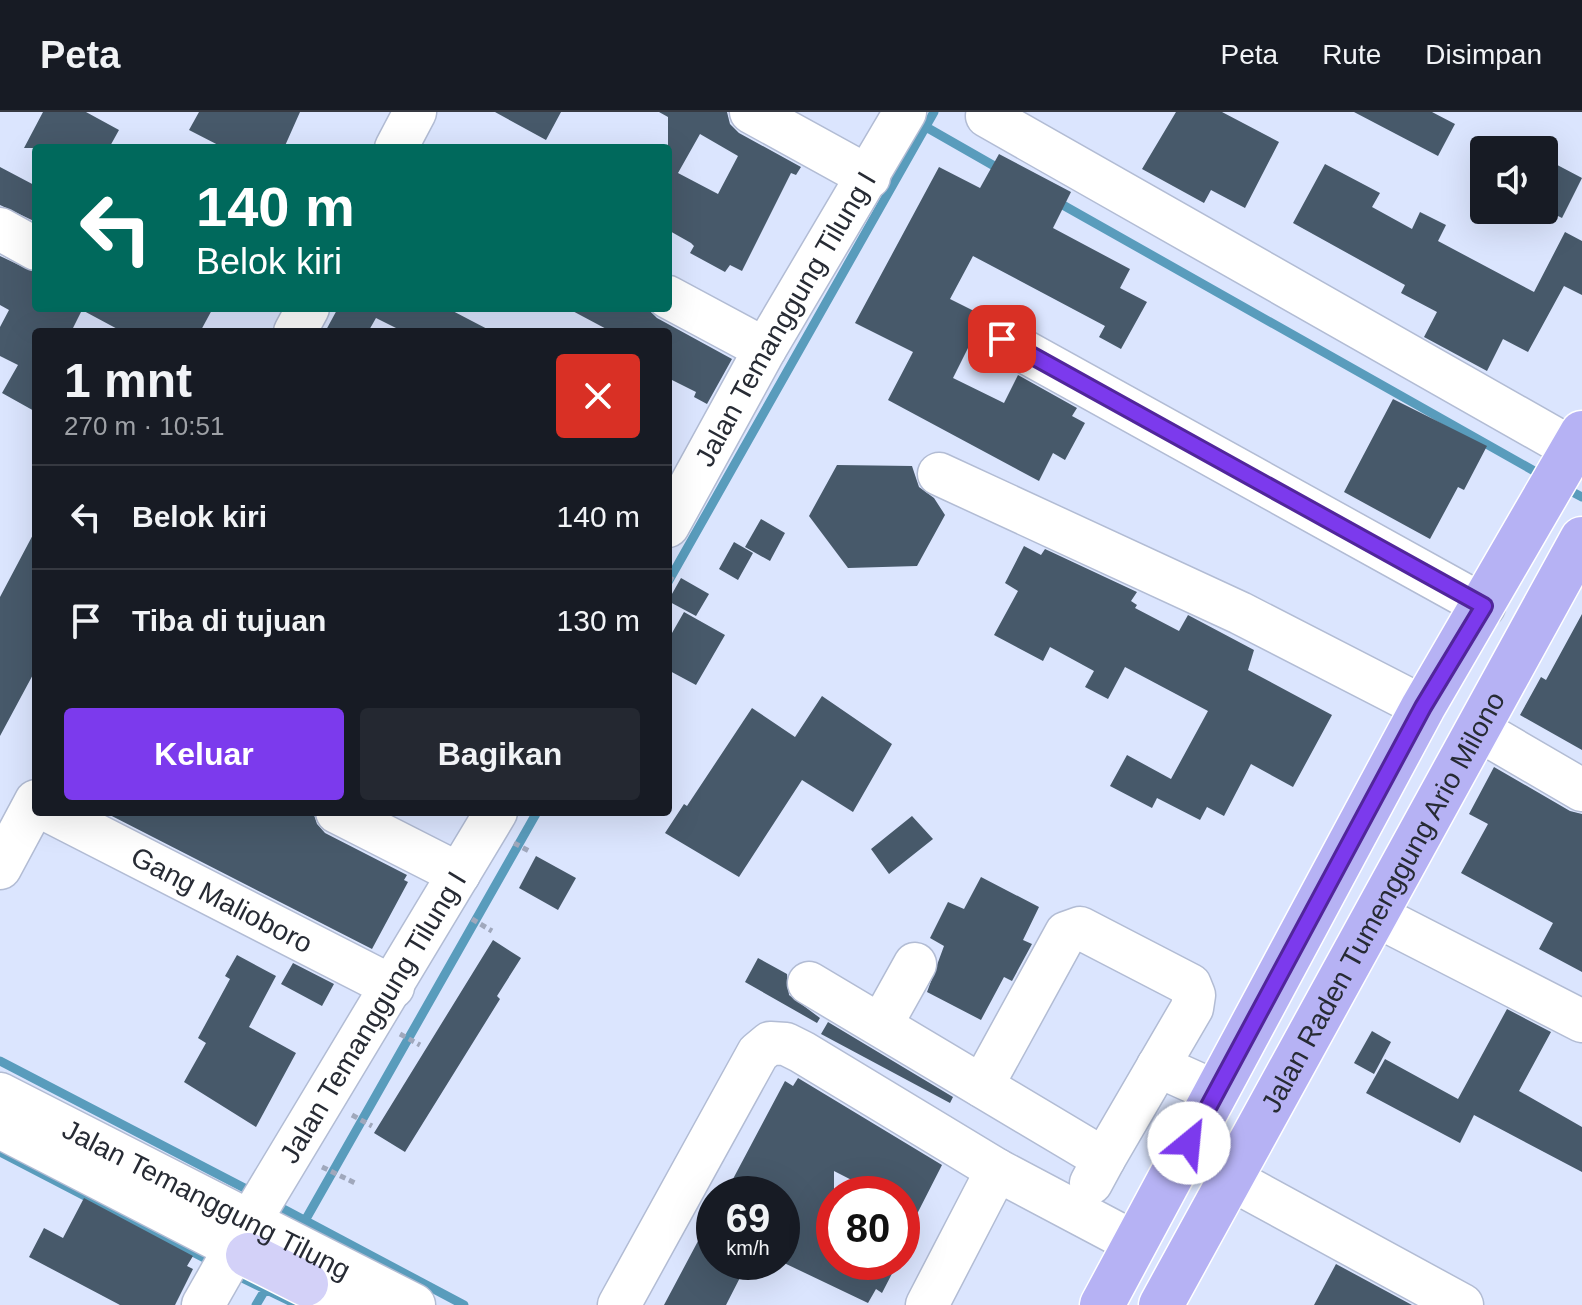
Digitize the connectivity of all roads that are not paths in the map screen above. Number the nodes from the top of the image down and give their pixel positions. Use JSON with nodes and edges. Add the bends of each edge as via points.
{"nodes":[{"id":1,"x":415,"y":112,"type":"edge"},
{"id":2,"x":751,"y":112,"type":"edge"},
{"id":3,"x":905,"y":112,"type":"edge"},
{"id":4,"x":987,"y":116,"type":"dead end"},
{"id":5,"x":398,"y":144,"type":"edge"},
{"id":6,"x":869,"y":177,"type":"junction"},
{"id":7,"x":0,"y":229,"type":"edge"},
{"id":8,"x":32,"y":247,"type":"edge"},
{"id":9,"x":672,"y":299,"type":"edge"},
{"id":10,"x":1002,"y":339,"type":"dead end"},
{"id":11,"x":765,"y":349,"type":"junction"},
{"id":12,"x":1575,"y":444,"type":"edge"},
{"id":13,"x":939,"y":474,"type":"dead end"},
{"id":14,"x":672,"y":519,"type":"edge"},
{"id":15,"x":1582,"y":539,"type":"edge"},
{"id":16,"x":1484,"y":606,"type":"junction"},
{"id":17,"x":1423,"y":707,"type":"junction"},
{"id":18,"x":1479,"y":730,"type":"junction"},
{"id":19,"x":1582,"y":790,"type":"edge"},
{"id":20,"x":32,"y":816,"type":"edge"},
{"id":21,"x":60,"y":816,"type":"edge"},
{"id":22,"x":345,"y":816,"type":"edge"},
{"id":23,"x":494,"y":816,"type":"edge"},
{"id":24,"x":0,"y":868,"type":"edge"},
{"id":25,"x":459,"y":874,"type":"junction"},
{"id":26,"x":1375,"y":915,"type":"junction"},
{"id":27,"x":915,"y":964,"type":"dead end"},
{"id":28,"x":809,"y":983,"type":"dead end"},
{"id":29,"x":393,"y":987,"type":"junction"},
{"id":30,"x":1582,"y":1021,"type":"edge"},
{"id":31,"x":881,"y":1025,"type":"junction"},
{"id":32,"x":1158,"y":1066,"type":"junction"},
{"id":33,"x":982,"y":1086,"type":"junction"},
{"id":34,"x":1216,"y":1092,"type":"junction"},
{"id":35,"x":0,"y":1094,"type":"edge"},
{"id":36,"x":0,"y":1127,"type":"edge"},
{"id":37,"x":1104,"y":1159,"type":"junction"},
{"id":38,"x":997,"y":1170,"type":"junction"},
{"id":39,"x":1229,"y":1178,"type":"junction"},
{"id":40,"x":1076,"y":1212,"type":"junction"},
{"id":41,"x":249,"y":1238,"type":"junction"},
{"id":42,"x":1135,"y":1243,"type":"junction"},
{"id":43,"x":319,"y":1288,"type":"edge"},
{"id":44,"x":203,"y":1305,"type":"edge"},
{"id":45,"x":414,"y":1305,"type":"edge"},
{"id":46,"x":619,"y":1305,"type":"edge"},
{"id":47,"x":927,"y":1305,"type":"edge"},
{"id":48,"x":1102,"y":1305,"type":"edge"},
{"id":49,"x":1161,"y":1305,"type":"edge"},
{"id":50,"x":1462,"y":1305,"type":"edge"}],
"edges":[{"from":1,"to":5,"type":"street"},
{"from":2,"to":6,"type":"street"},
{"from":3,"to":6,"type":"street","name":"Jalan Temanggung Tilung I"},
{"from":4,"to":12,"type":"street"},
{"from":6,"to":11,"type":"street","name":"Jalan Temanggung Tilung I"},
{"from":7,"to":8,"type":"street"},
{"from":9,"to":11,"type":"street"},
{"from":10,"to":16,"type":"street"},
{"from":11,"to":14,"type":"street","name":"Jalan Temanggung Tilung I"},
{"from":12,"to":16,"type":"highway","name":"Jalan Raden Tumenggung Ario Milono"},
{"from":13,"to":17,"type":"street","via":[[1240,613]]},
{"from":15,"to":18,"type":"highway","name":"Jalan Raden Tumenggung Ario Milono"},
{"from":16,"to":17,"type":"highway","name":"Jalan Raden Tumenggung Ario Milono"},
{"from":17,"to":34,"type":"highway","name":"Jalan Raden Tumenggung Ario Milono"},
{"from":18,"to":19,"type":"street"},
{"from":18,"to":26,"type":"highway","name":"Jalan Raden Tumenggung Ario Milono"},
{"from":20,"to":24,"type":"street"},
{"from":21,"to":29,"type":"street","name":"Gang Malioboro"},
{"from":22,"to":25,"type":"street"},
{"from":23,"to":25,"type":"street","name":"Jalan Temanggung Tilung I"},
{"from":25,"to":29,"type":"street","name":"Jalan Temanggung Tilung I"},
{"from":26,"to":30,"type":"street"},
{"from":26,"to":39,"type":"highway","name":"Jalan Raden Tumenggung Ario Milono"},
{"from":27,"to":31,"type":"street"},
{"from":28,"to":31,"type":"street"},
{"from":29,"to":41,"type":"street","name":"Jalan Temanggung Tilung I"},
{"from":31,"to":33,"type":"street"},
{"from":32,"to":33,"type":"street","via":[[1192,1008],[1190,985],[1080,928],[1066,933]]},
{"from":32,"to":34,"type":"street"},
{"from":32,"to":37,"type":"street"},
{"from":33,"to":37,"type":"street"},
{"from":34,"to":42,"type":"highway","name":"Jalan Raden Tumenggung Ario Milono"},
{"from":35,"to":41,"type":"street","name":"Jalan Temanggung Tilung"},
{"from":36,"to":41,"type":"street"},
{"from":37,"to":40,"type":"street"},
{"from":38,"to":40,"type":"street"},
{"from":38,"to":46,"type":"street","via":[[802,1052],[770,1043],[758,1053]]},
{"from":38,"to":47,"type":"street"},
{"from":39,"to":49,"type":"highway","name":"Jalan Raden Tumenggung Ario Milono"},
{"from":39,"to":50,"type":"street"},
{"from":40,"to":42,"type":"street"},
{"from":41,"to":43,"type":"main road","name":"Jalan Temanggung Tilung"},
{"from":41,"to":44,"type":"street","name":"Jalan Temanggung Tilung I"},
{"from":42,"to":48,"type":"highway","name":"Jalan Raden Tumenggung Ario Milono"},
{"from":43,"to":45,"type":"street","name":"Jalan Temanggung Tilung"}]}
